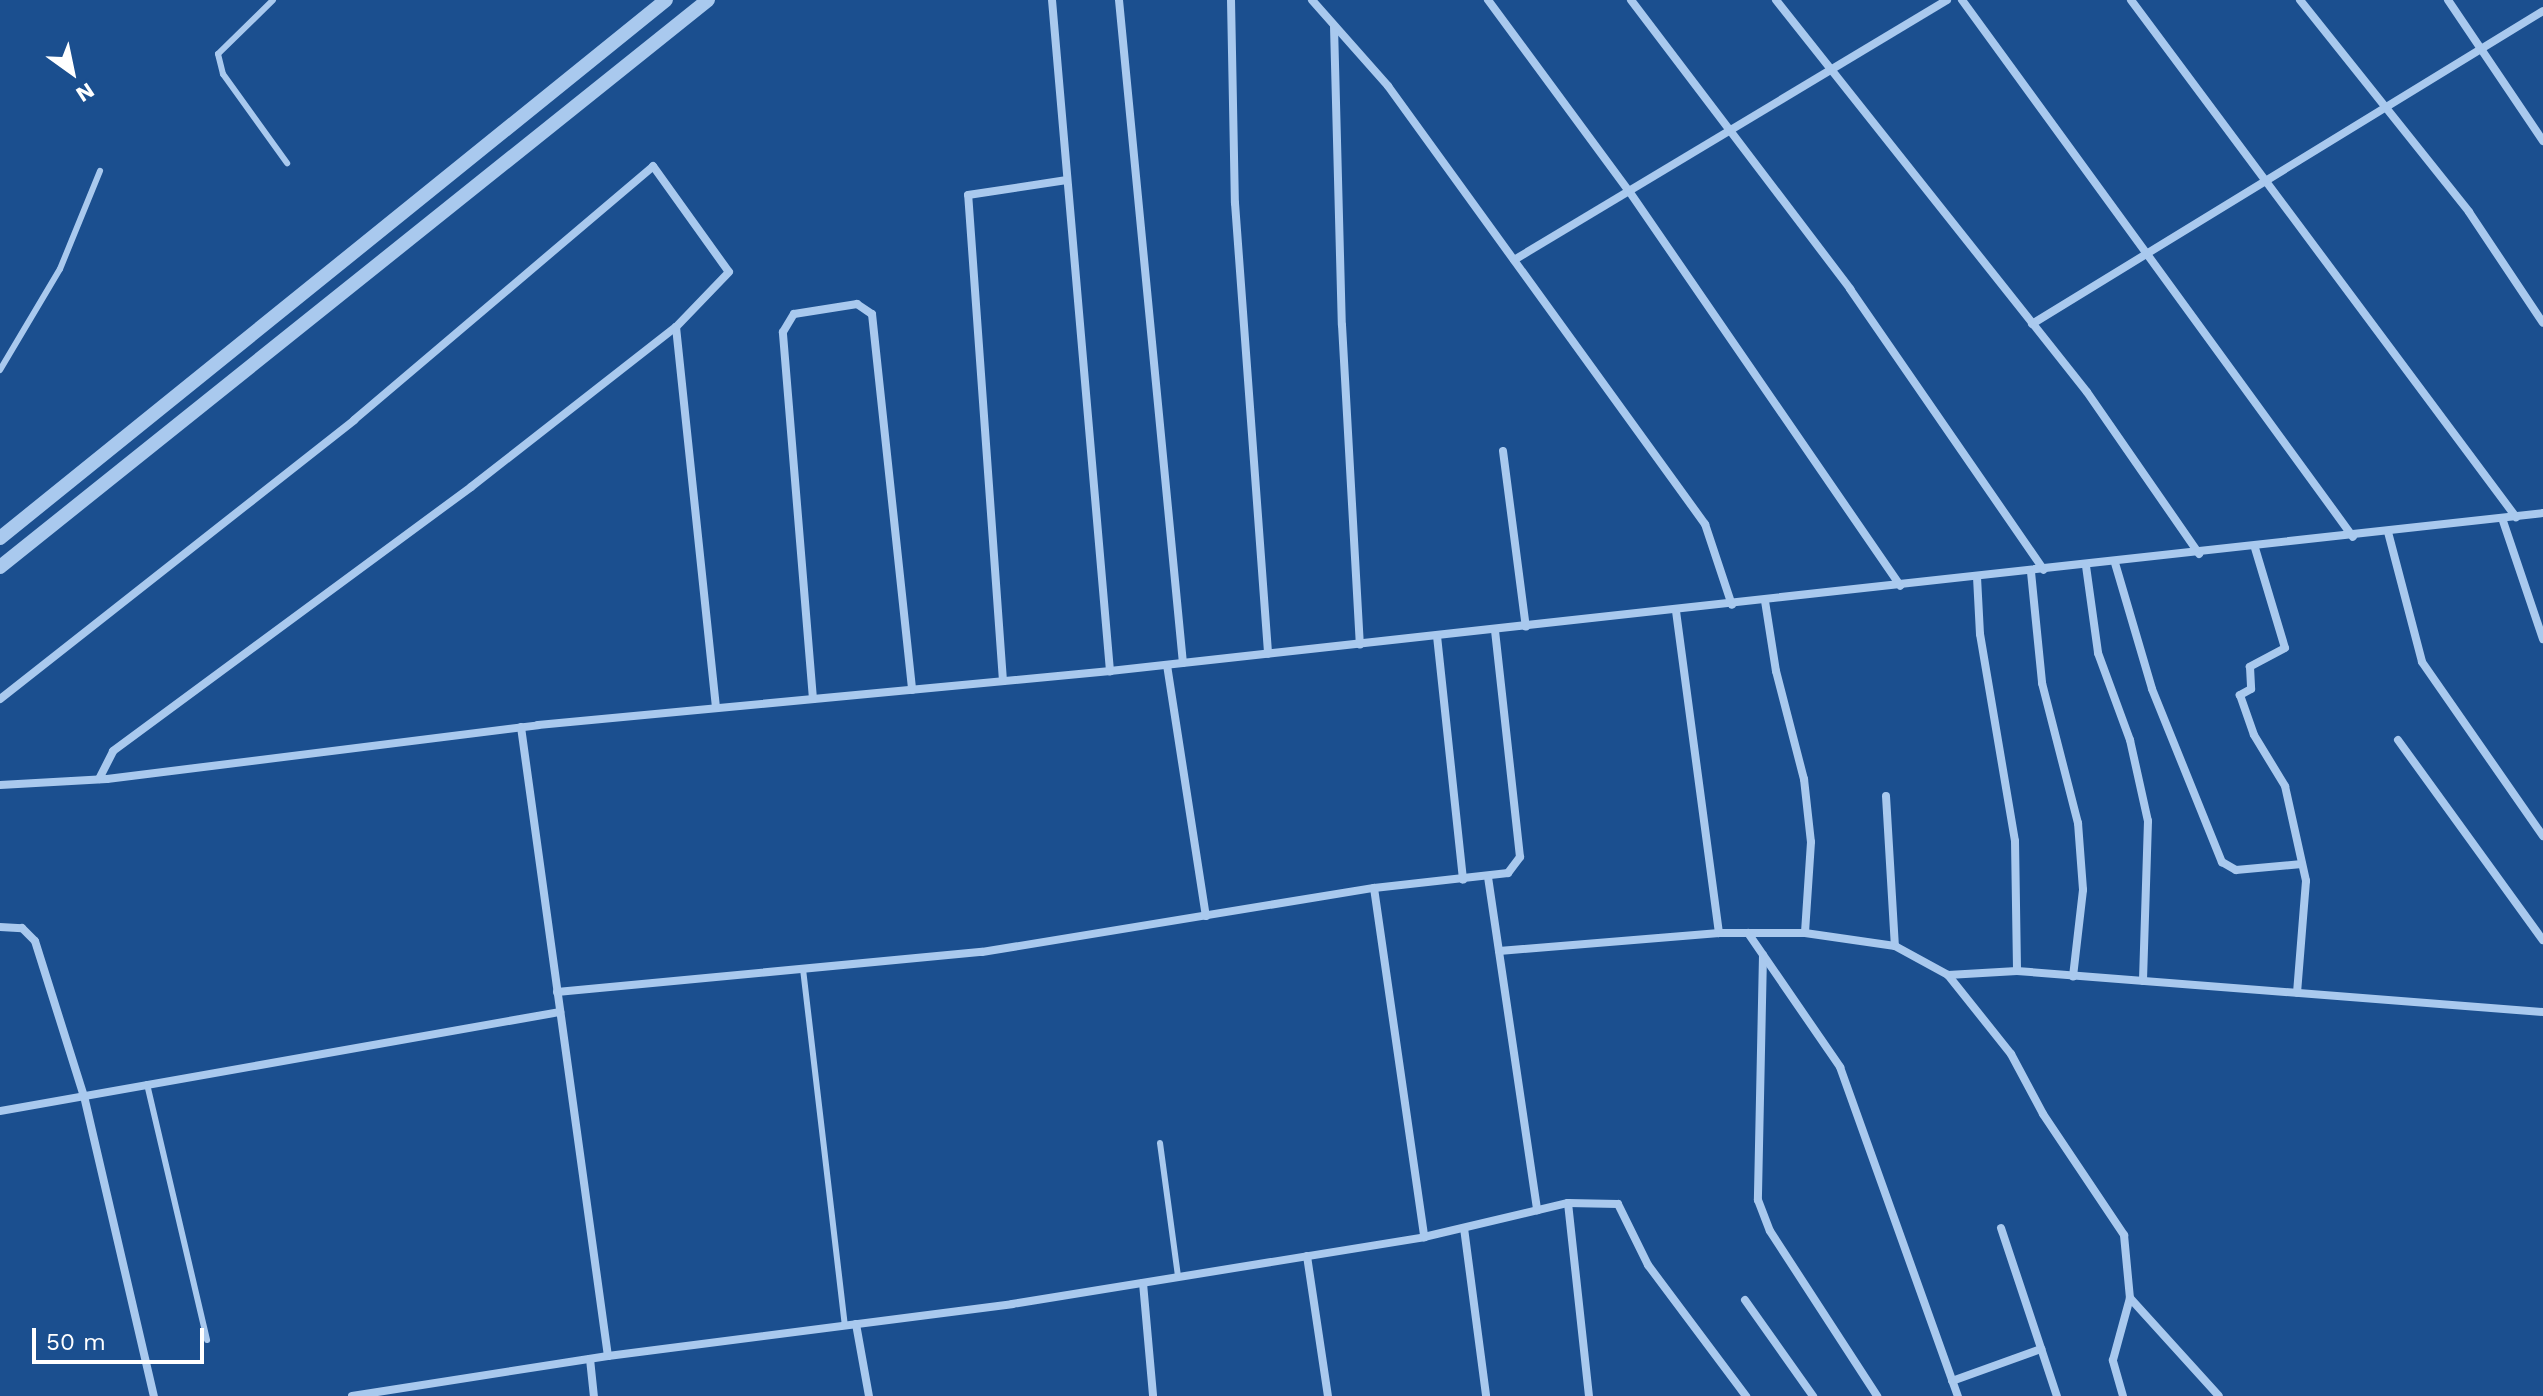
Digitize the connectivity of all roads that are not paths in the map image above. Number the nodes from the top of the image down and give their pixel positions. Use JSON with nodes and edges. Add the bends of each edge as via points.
{"nodes":[{"id":1,"x":273,"y":0,"type":"edge"},
{"id":2,"x":666,"y":0,"type":"edge"},
{"id":3,"x":708,"y":0,"type":"edge"},
{"id":4,"x":1052,"y":0,"type":"edge"},
{"id":5,"x":1119,"y":0,"type":"edge"},
{"id":6,"x":1231,"y":0,"type":"edge"},
{"id":7,"x":1312,"y":0,"type":"edge"},
{"id":8,"x":1488,"y":0,"type":"edge"},
{"id":9,"x":1631,"y":0,"type":"edge"},
{"id":10,"x":1776,"y":0,"type":"edge"},
{"id":11,"x":1947,"y":0,"type":"edge"},
{"id":12,"x":1962,"y":0,"type":"edge"},
{"id":13,"x":2131,"y":0,"type":"edge"},
{"id":14,"x":2300,"y":0,"type":"edge"},
{"id":15,"x":2448,"y":0,"type":"edge"},
{"id":16,"x":2543,"y":11,"type":"edge"},
{"id":17,"x":1334,"y":26,"type":"junction"},
{"id":18,"x":2482,"y":50,"type":"junction"},
{"id":19,"x":1829,"y":71,"type":"junction"},
{"id":20,"x":2387,"y":109,"type":"junction"},
{"id":21,"x":1731,"y":129,"type":"junction"},
{"id":22,"x":2543,"y":141,"type":"edge"},
{"id":23,"x":287,"y":163,"type":"dead end"},
{"id":24,"x":100,"y":171,"type":"dead end"},
{"id":25,"x":1067,"y":180,"type":"junction"},
{"id":26,"x":2266,"y":181,"type":"junction"},
{"id":27,"x":1629,"y":191,"type":"junction"},
{"id":28,"x":2146,"y":252,"type":"junction"},
{"id":29,"x":1514,"y":260,"type":"junction"},
{"id":30,"x":2543,"y":323,"type":"edge"},
{"id":31,"x":2032,"y":324,"type":"junction"},
{"id":32,"x":676,"y":327,"type":"junction"},
{"id":33,"x":0,"y":370,"type":"edge"},
{"id":34,"x":1503,"y":451,"type":"dead end"},
{"id":35,"x":2543,"y":513,"type":"edge"},
{"id":36,"x":2516,"y":517,"type":"junction"},
{"id":37,"x":2502,"y":518,"type":"junction"},
{"id":38,"x":2388,"y":532,"type":"junction"},
{"id":39,"x":2353,"y":537,"type":"junction"},
{"id":40,"x":0,"y":538,"type":"edge"},
{"id":41,"x":2255,"y":548,"type":"junction"},
{"id":42,"x":2199,"y":554,"type":"junction"},
{"id":43,"x":2115,"y":563,"type":"junction"},
{"id":44,"x":2086,"y":566,"type":"junction"},
{"id":45,"x":0,"y":567,"type":"edge"},
{"id":46,"x":2044,"y":570,"type":"junction"},
{"id":47,"x":2031,"y":572,"type":"junction"},
{"id":48,"x":1977,"y":577,"type":"junction"},
{"id":49,"x":1900,"y":586,"type":"junction"},
{"id":50,"x":1765,"y":601,"type":"junction"},
{"id":51,"x":1732,"y":605,"type":"junction"},
{"id":52,"x":1676,"y":611,"type":"junction"},
{"id":53,"x":1526,"y":627,"type":"junction"},
{"id":54,"x":1495,"y":630,"type":"junction"},
{"id":55,"x":1437,"y":636,"type":"junction"},
{"id":56,"x":2543,"y":639,"type":"edge"},
{"id":57,"x":1360,"y":644,"type":"junction"},
{"id":58,"x":1268,"y":654,"type":"junction"},
{"id":59,"x":1183,"y":663,"type":"junction"},
{"id":60,"x":1167,"y":665,"type":"junction"},
{"id":61,"x":1110,"y":671,"type":"junction"},
{"id":62,"x":1003,"y":681,"type":"junction"},
{"id":63,"x":912,"y":690,"type":"junction"},
{"id":64,"x":0,"y":699,"type":"edge"},
{"id":65,"x":813,"y":699,"type":"junction"},
{"id":66,"x":716,"y":708,"type":"junction"},
{"id":67,"x":521,"y":727,"type":"junction"},
{"id":68,"x":2398,"y":740,"type":"dead end"},
{"id":69,"x":99,"y":779,"type":"junction"},
{"id":70,"x":0,"y":785,"type":"edge"},
{"id":71,"x":1886,"y":796,"type":"dead end"},
{"id":72,"x":2543,"y":836,"type":"edge"},
{"id":73,"x":2302,"y":864,"type":"junction"},
{"id":74,"x":1488,"y":877,"type":"junction"},
{"id":75,"x":1463,"y":880,"type":"junction"},
{"id":76,"x":1374,"y":888,"type":"junction"},
{"id":77,"x":1206,"y":916,"type":"junction"},
{"id":78,"x":0,"y":927,"type":"edge"},
{"id":79,"x":1719,"y":933,"type":"junction"},
{"id":80,"x":1748,"y":933,"type":"junction"},
{"id":81,"x":1805,"y":933,"type":"junction"},
{"id":82,"x":2543,"y":940,"type":"edge"},
{"id":83,"x":1895,"y":946,"type":"junction"},
{"id":84,"x":1499,"y":951,"type":"junction"},
{"id":85,"x":1763,"y":955,"type":"junction"},
{"id":86,"x":803,"y":969,"type":"junction"},
{"id":87,"x":2017,"y":971,"type":"junction"},
{"id":88,"x":1948,"y":975,"type":"junction"},
{"id":89,"x":2073,"y":976,"type":"junction"},
{"id":90,"x":2143,"y":981,"type":"junction"},
{"id":91,"x":557,"y":992,"type":"junction"},
{"id":92,"x":2297,"y":993,"type":"junction"},
{"id":93,"x":560,"y":1012,"type":"junction"},
{"id":94,"x":2543,"y":1012,"type":"edge"},
{"id":95,"x":147,"y":1084,"type":"junction"},
{"id":96,"x":84,"y":1096,"type":"junction"},
{"id":97,"x":0,"y":1111,"type":"edge"},
{"id":98,"x":1160,"y":1143,"type":"dead end"},
{"id":99,"x":1568,"y":1203,"type":"junction"},
{"id":100,"x":1537,"y":1210,"type":"junction"},
{"id":101,"x":1464,"y":1228,"type":"junction"},
{"id":102,"x":2001,"y":1228,"type":"dead end"},
{"id":103,"x":1424,"y":1237,"type":"junction"},
{"id":104,"x":1307,"y":1256,"type":"junction"},
{"id":105,"x":1178,"y":1277,"type":"junction"},
{"id":106,"x":1143,"y":1283,"type":"junction"},
{"id":107,"x":2130,"y":1298,"type":"junction"},
{"id":108,"x":1745,"y":1300,"type":"dead end"},
{"id":109,"x":856,"y":1324,"type":"junction"},
{"id":110,"x":845,"y":1326,"type":"junction"},
{"id":111,"x":207,"y":1340,"type":"dead end"},
{"id":112,"x":2041,"y":1349,"type":"junction"},
{"id":113,"x":608,"y":1356,"type":"junction"},
{"id":114,"x":590,"y":1359,"type":"junction"},
{"id":115,"x":1952,"y":1381,"type":"junction"},
{"id":116,"x":154,"y":1396,"type":"edge"},
{"id":117,"x":352,"y":1396,"type":"edge"},
{"id":118,"x":594,"y":1396,"type":"edge"},
{"id":119,"x":869,"y":1396,"type":"edge"},
{"id":120,"x":1153,"y":1396,"type":"edge"},
{"id":121,"x":1328,"y":1396,"type":"edge"},
{"id":122,"x":1486,"y":1396,"type":"edge"},
{"id":123,"x":1589,"y":1396,"type":"edge"},
{"id":124,"x":1746,"y":1396,"type":"edge"},
{"id":125,"x":1813,"y":1396,"type":"edge"},
{"id":126,"x":1877,"y":1396,"type":"edge"},
{"id":127,"x":1958,"y":1396,"type":"edge"},
{"id":128,"x":2057,"y":1396,"type":"edge"},
{"id":129,"x":2123,"y":1396,"type":"edge"},
{"id":130,"x":2219,"y":1396,"type":"edge"}],
"edges":[{"from":1,"to":23,"type":"lane","via":[[218,54],[223,74]]},
{"from":2,"to":40,"type":"street"},
{"from":3,"to":45,"type":"street"},
{"from":4,"to":25,"type":"street"},
{"from":5,"to":59,"type":"street"},
{"from":6,"to":58,"type":"street","via":[[1235,203]]},
{"from":7,"to":17,"type":"street"},
{"from":8,"to":27,"type":"street"},
{"from":9,"to":21,"type":"street"},
{"from":10,"to":19,"type":"street"},
{"from":11,"to":19,"type":"street"},
{"from":12,"to":28,"type":"street"},
{"from":13,"to":26,"type":"street"},
{"from":14,"to":20,"type":"street"},
{"from":15,"to":18,"type":"street"},
{"from":16,"to":18,"type":"street"},
{"from":17,"to":29,"type":"street","via":[[1388,86]]},
{"from":17,"to":57,"type":"street","via":[[1342,325]]},
{"from":18,"to":20,"type":"street"},
{"from":18,"to":22,"type":"street"},
{"from":19,"to":21,"type":"street"},
{"from":19,"to":31,"type":"street"},
{"from":20,"to":26,"type":"street"},
{"from":20,"to":30,"type":"street","via":[[2469,212]]},
{"from":21,"to":27,"type":"street"},
{"from":21,"to":46,"type":"street","via":[[1850,289]]},
{"from":24,"to":33,"type":"lane","via":[[49,291]]},
{"from":25,"to":61,"type":"street"},
{"from":25,"to":62,"type":"street","via":[[968,195]]},
{"from":26,"to":28,"type":"street"},
{"from":26,"to":36,"type":"street"},
{"from":27,"to":29,"type":"street"},
{"from":27,"to":49,"type":"street"},
{"from":28,"to":31,"type":"street"},
{"from":28,"to":39,"type":"street"},
{"from":29,"to":51,"type":"street","via":[[1705,524]]},
{"from":31,"to":42,"type":"street","via":[[2087,392]]},
{"from":32,"to":64,"type":"street","via":[[729,272],[653,166],[354,420]]},
{"from":32,"to":66,"type":"street"},
{"from":32,"to":69,"type":"street","via":[[459,496],[113,751]]},
{"from":34,"to":53,"type":"street"},
{"from":35,"to":36,"type":"street"},
{"from":36,"to":37,"type":"street"},
{"from":37,"to":38,"type":"street"},
{"from":37,"to":56,"type":"street"},
{"from":38,"to":39,"type":"street"},
{"from":38,"to":72,"type":"street","via":[[2422,662]]},
{"from":39,"to":41,"type":"street"},
{"from":41,"to":42,"type":"street"},
{"from":41,"to":73,"type":"street","via":[[2285,648],[2250,667],[2251,689],[2240,695],[2254,735],[2285,786]]},
{"from":42,"to":43,"type":"street"},
{"from":43,"to":44,"type":"street"},
{"from":43,"to":73,"type":"street","via":[[2152,689],[2222,862],[2236,870]]},
{"from":44,"to":46,"type":"street"},
{"from":44,"to":90,"type":"street","via":[[2098,653],[2130,740],[2148,821]]},
{"from":46,"to":47,"type":"street"},
{"from":47,"to":48,"type":"street"},
{"from":47,"to":89,"type":"street","via":[[2042,683],[2078,823],[2083,890]]},
{"from":48,"to":49,"type":"street"},
{"from":48,"to":87,"type":"street","via":[[1980,634],[2015,841]]},
{"from":49,"to":50,"type":"street"},
{"from":50,"to":51,"type":"street"},
{"from":50,"to":81,"type":"street","via":[[1776,671],[1804,779],[1811,842]]},
{"from":51,"to":52,"type":"street"},
{"from":52,"to":53,"type":"street"},
{"from":52,"to":79,"type":"street"},
{"from":53,"to":54,"type":"street"},
{"from":54,"to":55,"type":"street"},
{"from":54,"to":74,"type":"street","via":[[1520,857],[1508,873]]},
{"from":55,"to":57,"type":"street"},
{"from":55,"to":75,"type":"street"},
{"from":57,"to":58,"type":"street"},
{"from":58,"to":59,"type":"street"},
{"from":59,"to":60,"type":"street"},
{"from":60,"to":61,"type":"street"},
{"from":60,"to":77,"type":"street"},
{"from":61,"to":62,"type":"street"},
{"from":62,"to":63,"type":"street"},
{"from":63,"to":65,"type":"street"},
{"from":63,"to":65,"type":"street","via":[[872,314],[857,304],[794,314],[783,332]]},
{"from":65,"to":66,"type":"street"},
{"from":66,"to":67,"type":"street"},
{"from":67,"to":69,"type":"street"},
{"from":67,"to":91,"type":"street"},
{"from":68,"to":82,"type":"street"},
{"from":69,"to":70,"type":"street"},
{"from":71,"to":83,"type":"street"},
{"from":73,"to":92,"type":"street","via":[[2306,881]]},
{"from":74,"to":75,"type":"street"},
{"from":74,"to":84,"type":"street"},
{"from":75,"to":76,"type":"street"},
{"from":76,"to":77,"type":"street"},
{"from":76,"to":103,"type":"street"},
{"from":77,"to":86,"type":"street","via":[[982,952]]},
{"from":78,"to":96,"type":"street","via":[[22,928],[35,941]]},
{"from":79,"to":80,"type":"street"},
{"from":79,"to":84,"type":"street"},
{"from":80,"to":81,"type":"street"},
{"from":80,"to":85,"type":"street"},
{"from":81,"to":83,"type":"street"},
{"from":83,"to":88,"type":"street"},
{"from":84,"to":100,"type":"street"},
{"from":85,"to":115,"type":"street","via":[[1840,1067]]},
{"from":85,"to":126,"type":"street","via":[[1758,1200],[1770,1231]]},
{"from":86,"to":91,"type":"street"},
{"from":86,"to":110,"type":"lane"},
{"from":87,"to":88,"type":"street"},
{"from":87,"to":89,"type":"street"},
{"from":88,"to":107,"type":"street","via":[[2011,1054],[2043,1114],[2124,1235]]},
{"from":89,"to":90,"type":"street"},
{"from":90,"to":92,"type":"street"},
{"from":91,"to":93,"type":"street"},
{"from":92,"to":94,"type":"street"},
{"from":93,"to":95,"type":"street"},
{"from":93,"to":113,"type":"street"},
{"from":95,"to":96,"type":"street"},
{"from":95,"to":111,"type":"lane"},
{"from":96,"to":97,"type":"street"},
{"from":96,"to":116,"type":"street"},
{"from":98,"to":105,"type":"lane"},
{"from":99,"to":100,"type":"street"},
{"from":99,"to":123,"type":"street"},
{"from":99,"to":124,"type":"street","via":[[1618,1204],[1648,1265]]},
{"from":100,"to":101,"type":"street"},
{"from":101,"to":103,"type":"street"},
{"from":101,"to":122,"type":"street"},
{"from":102,"to":112,"type":"street"},
{"from":103,"to":104,"type":"street"},
{"from":104,"to":105,"type":"street"},
{"from":104,"to":121,"type":"street"},
{"from":105,"to":106,"type":"street"},
{"from":106,"to":109,"type":"street"},
{"from":106,"to":120,"type":"street"},
{"from":107,"to":129,"type":"street","via":[[2113,1360]]},
{"from":107,"to":130,"type":"street"},
{"from":108,"to":125,"type":"street"},
{"from":109,"to":110,"type":"street"},
{"from":109,"to":119,"type":"street"},
{"from":110,"to":113,"type":"street"},
{"from":112,"to":115,"type":"street"},
{"from":112,"to":128,"type":"street"},
{"from":113,"to":114,"type":"street"},
{"from":114,"to":117,"type":"street"},
{"from":114,"to":118,"type":"street"},
{"from":115,"to":127,"type":"street"}]}
